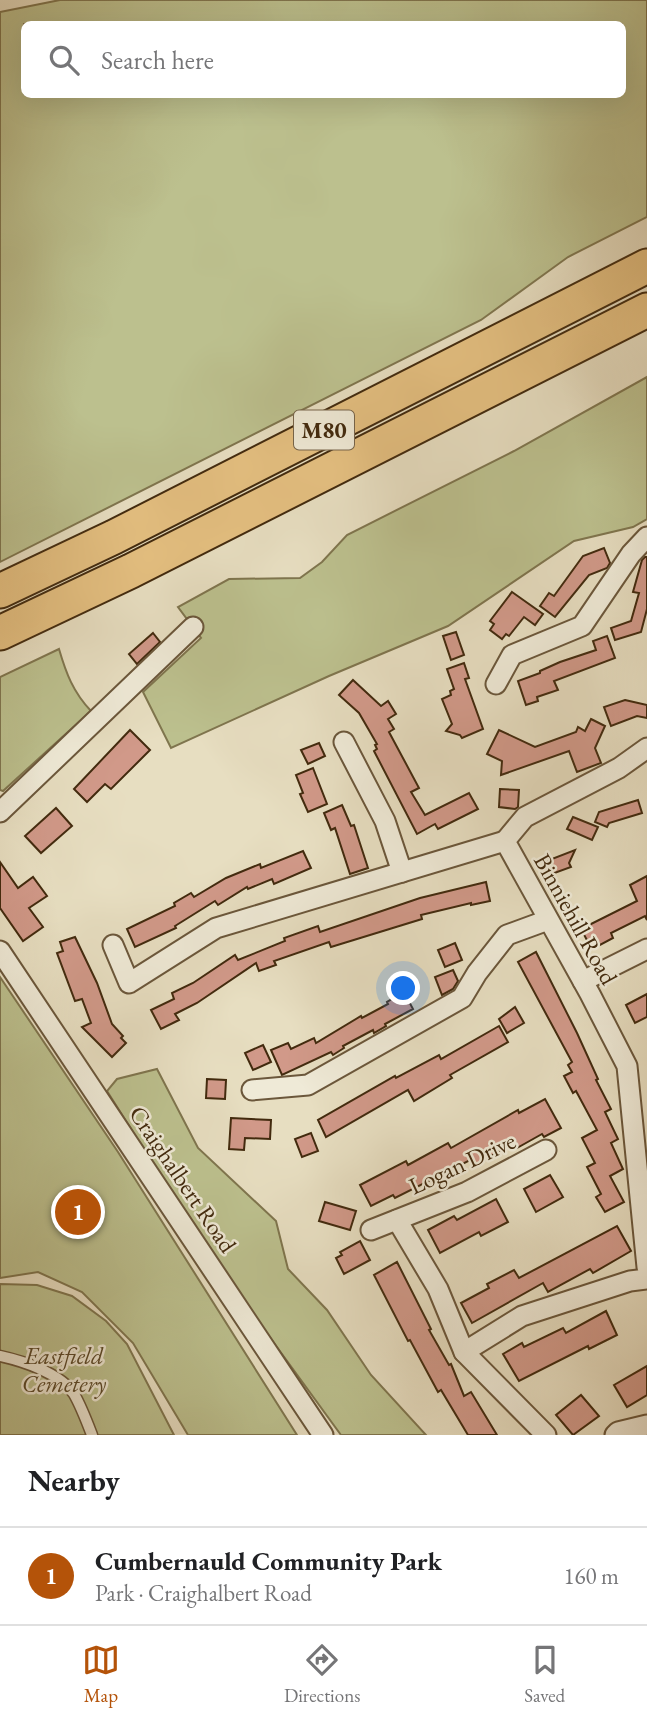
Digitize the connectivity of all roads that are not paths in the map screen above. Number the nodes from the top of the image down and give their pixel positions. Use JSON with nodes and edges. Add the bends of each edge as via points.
{"nodes":[{"id":1,"x":647,"y":266,"type":"edge"},
{"id":2,"x":647,"y":310,"type":"edge"},
{"id":3,"x":647,"y":537,"type":"edge"},
{"id":4,"x":0,"y":591,"type":"edge"},
{"id":5,"x":193,"y":628,"type":"dead end"},
{"id":6,"x":0,"y":633,"type":"edge"},
{"id":7,"x":496,"y":684,"type":"dead end"},
{"id":8,"x":344,"y":742,"type":"dead end"},
{"id":9,"x":647,"y":748,"type":"edge"},
{"id":10,"x":0,"y":813,"type":"edge"},
{"id":11,"x":505,"y":841,"type":"junction"},
{"id":12,"x":402,"y":872,"type":"junction"},
{"id":13,"x":548,"y":920,"type":"junction"},
{"id":14,"x":113,"y":945,"type":"dead end"},
{"id":15,"x":647,"y":948,"type":"edge"},
{"id":16,"x":0,"y":951,"type":"edge"},
{"id":17,"x":583,"y":981,"type":"junction"},
{"id":18,"x":252,"y":1090,"type":"dead end"},
{"id":19,"x":546,"y":1150,"type":"dead end"},
{"id":20,"x":397,"y":1220,"type":"junction"},
{"id":21,"x":371,"y":1230,"type":"dead end"},
{"id":22,"x":647,"y":1267,"type":"edge"},
{"id":23,"x":647,"y":1279,"type":"edge"},
{"id":24,"x":464,"y":1352,"type":"junction"},
{"id":25,"x":0,"y":1356,"type":"edge"},
{"id":26,"x":647,"y":1425,"type":"edge"},
{"id":27,"x":92,"y":1435,"type":"edge"},
{"id":28,"x":323,"y":1435,"type":"edge"},
{"id":29,"x":546,"y":1435,"type":"edge"},
{"id":30,"x":614,"y":1435,"type":"edge"}],
"edges":[{"from":1,"to":4,"type":"highway","number":"M80"},
{"from":2,"to":6,"type":"highway","number":"M80"},
{"from":3,"to":7,"type":"street","via":[[582,626],[512,655]]},
{"from":5,"to":10,"type":"street"},
{"from":8,"to":12,"type":"street","via":[[386,821]]},
{"from":9,"to":11,"type":"street","name":"Binniehill Road","via":[[620,768],[525,817]]},
{"from":11,"to":12,"type":"street","name":"Binniehill Road"},
{"from":11,"to":13,"type":"street","name":"Binniehill Road"},
{"from":12,"to":14,"type":"street","name":"Binniehill Road","via":[[216,928],[129,983]]},
{"from":13,"to":17,"type":"street","name":"Binniehill Road"},
{"from":13,"to":18,"type":"street","via":[[507,935],[462,998],[450,1005],[308,1086]]},
{"from":15,"to":17,"type":"street"},
{"from":16,"to":28,"type":"street","name":"Craighalbert Road"},
{"from":17,"to":22,"type":"street","name":"Binniehill Road","via":[[626,1066]]},
{"from":19,"to":20,"type":"street","name":"Logan Drive","via":[[467,1192]]},
{"from":20,"to":21,"type":"street","name":"Logan Drive"},
{"from":20,"to":24,"type":"street","name":"Logan Drive","via":[[438,1289]]},
{"from":23,"to":24,"type":"street","via":[[522,1316]]},
{"from":24,"to":29,"type":"street","name":"Logan Drive"},
{"from":25,"to":27,"type":"lane","via":[[48,1373],[72,1392]]},
{"from":26,"to":30,"type":"street"}]}
